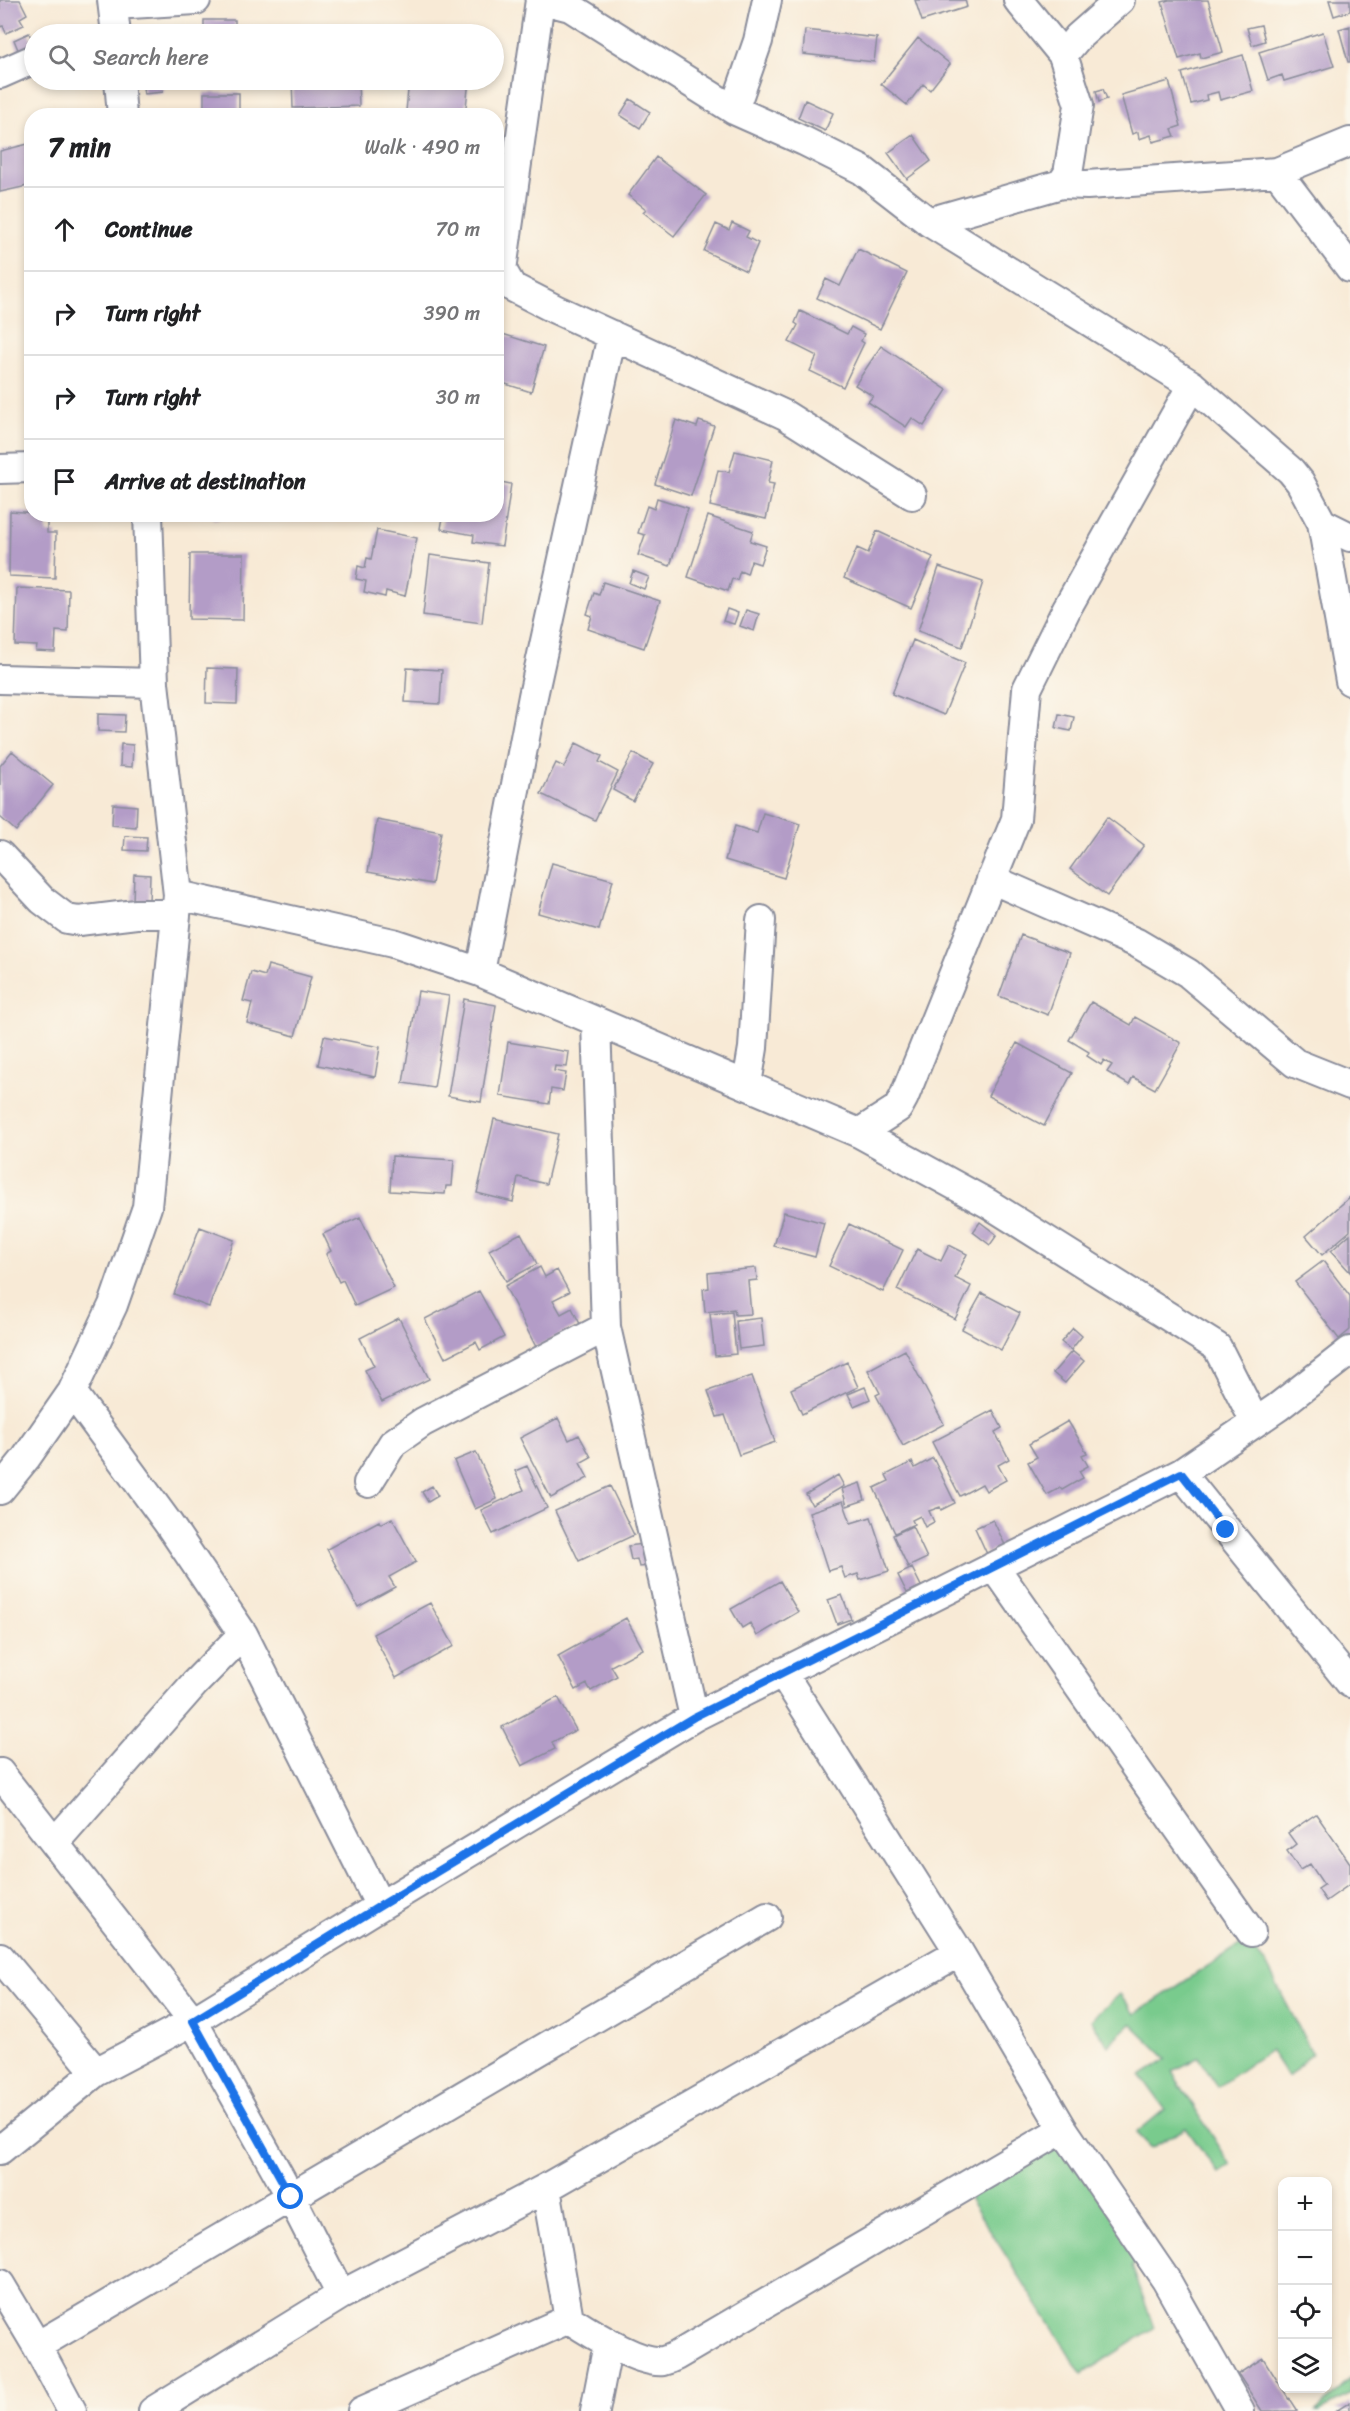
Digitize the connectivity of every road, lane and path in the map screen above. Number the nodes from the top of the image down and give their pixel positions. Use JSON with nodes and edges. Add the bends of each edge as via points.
{"nodes":[{"id":1,"x":196,"y":0,"type":"edge"},
{"id":2,"x":542,"y":0,"type":"edge"},
{"id":3,"x":767,"y":0,"type":"edge"},
{"id":4,"x":1018,"y":0,"type":"edge"},
{"id":5,"x":1120,"y":0,"type":"edge"},
{"id":6,"x":113,"y":2,"type":"edge"},
{"id":7,"x":115,"y":24,"type":"edge"},
{"id":8,"x":1063,"y":55,"type":"junction"},
{"id":9,"x":24,"y":64,"type":"edge"},
{"id":10,"x":0,"y":74,"type":"edge"},
{"id":11,"x":120,"y":90,"type":"edge"},
{"id":12,"x":121,"y":108,"type":"edge"},
{"id":13,"x":734,"y":110,"type":"junction"},
{"id":14,"x":1350,"y":142,"type":"edge"},
{"id":15,"x":1277,"y":172,"type":"junction"},
{"id":16,"x":1061,"y":184,"type":"junction"},
{"id":17,"x":929,"y":222,"type":"junction"},
{"id":18,"x":504,"y":250,"type":"edge"},
{"id":19,"x":1350,"y":268,"type":"edge"},
{"id":20,"x":504,"y":275,"type":"edge"},
{"id":21,"x":612,"y":335,"type":"junction"},
{"id":22,"x":1191,"y":385,"type":"junction"},
{"id":23,"x":24,"y":468,"type":"edge"},
{"id":24,"x":0,"y":469,"type":"edge"},
{"id":25,"x":912,"y":495,"type":"dead end"},
{"id":26,"x":148,"y":522,"type":"edge"},
{"id":27,"x":1322,"y":523,"type":"junction"},
{"id":28,"x":1350,"y":537,"type":"edge"},
{"id":29,"x":0,"y":680,"type":"edge"},
{"id":30,"x":1350,"y":681,"type":"edge"},
{"id":31,"x":154,"y":683,"type":"junction"},
{"id":32,"x":0,"y":855,"type":"edge"},
{"id":33,"x":991,"y":879,"type":"junction"},
{"id":34,"x":177,"y":904,"type":"junction"},
{"id":35,"x":761,"y":920,"type":"dead end"},
{"id":36,"x":480,"y":972,"type":"junction"},
{"id":37,"x":596,"y":1022,"type":"junction"},
{"id":38,"x":747,"y":1084,"type":"junction"},
{"id":39,"x":1350,"y":1085,"type":"edge"},
{"id":40,"x":860,"y":1133,"type":"junction"},
{"id":41,"x":606,"y":1327,"type":"junction"},
{"id":42,"x":1350,"y":1351,"type":"edge"},
{"id":43,"x":72,"y":1392,"type":"junction"},
{"id":44,"x":1255,"y":1422,"type":"junction"},
{"id":45,"x":1181,"y":1473,"type":"junction"},
{"id":46,"x":368,"y":1483,"type":"dead end"},
{"id":47,"x":0,"y":1490,"type":"edge"},
{"id":48,"x":994,"y":1566,"type":"junction"},
{"id":49,"x":243,"y":1634,"type":"junction"},
{"id":50,"x":782,"y":1672,"type":"junction"},
{"id":51,"x":1350,"y":1683,"type":"edge"},
{"id":52,"x":694,"y":1717,"type":"junction"},
{"id":53,"x":0,"y":1773,"type":"edge"},
{"id":54,"x":55,"y":1842,"type":"junction"},
{"id":55,"x":380,"y":1906,"type":"junction"},
{"id":56,"x":767,"y":1917,"type":"dead end"},
{"id":57,"x":1251,"y":1932,"type":"dead end"},
{"id":58,"x":959,"y":1952,"type":"junction"},
{"id":59,"x":0,"y":1957,"type":"edge"},
{"id":60,"x":193,"y":2021,"type":"junction"},
{"id":61,"x":96,"y":2072,"type":"junction"},
{"id":62,"x":1063,"y":2129,"type":"junction"},
{"id":63,"x":0,"y":2150,"type":"edge"},
{"id":64,"x":546,"y":2188,"type":"junction"},
{"id":65,"x":291,"y":2197,"type":"junction"},
{"id":66,"x":0,"y":2284,"type":"edge"},
{"id":67,"x":341,"y":2295,"type":"junction"},
{"id":68,"x":568,"y":2319,"type":"junction"},
{"id":69,"x":608,"y":2344,"type":"junction"},
{"id":70,"x":37,"y":2346,"type":"junction"},
{"id":71,"x":72,"y":2411,"type":"edge"},
{"id":72,"x":153,"y":2411,"type":"edge"},
{"id":73,"x":362,"y":2411,"type":"edge"},
{"id":74,"x":595,"y":2411,"type":"edge"},
{"id":75,"x":1240,"y":2411,"type":"edge"}],
"edges":[{"from":1,"to":6,"type":"street"},
{"from":2,"to":13,"type":"street","via":[[570,7]]},
{"from":2,"to":18,"type":"street"},
{"from":3,"to":13,"type":"street","via":[[758,41]]},
{"from":4,"to":8,"type":"street"},
{"from":5,"to":8,"type":"street"},
{"from":6,"to":7,"type":"street"},
{"from":8,"to":16,"type":"street","via":[[1079,105],[1068,174]]},
{"from":9,"to":10,"type":"street"},
{"from":11,"to":12,"type":"street"},
{"from":13,"to":17,"type":"street","via":[[862,170]]},
{"from":14,"to":15,"type":"street"},
{"from":15,"to":16,"type":"street"},
{"from":15,"to":19,"type":"street"},
{"from":16,"to":17,"type":"street"},
{"from":17,"to":22,"type":"street"},
{"from":20,"to":21,"type":"street","via":[[512,287]]},
{"from":21,"to":25,"type":"street","via":[[785,415]]},
{"from":21,"to":36,"type":"street","via":[[533,696]]},
{"from":22,"to":27,"type":"street","via":[[1291,471]]},
{"from":22,"to":33,"type":"street","via":[[1067,608],[1028,689],[1016,819]]},
{"from":23,"to":24,"type":"street"},
{"from":26,"to":31,"type":"street"},
{"from":27,"to":28,"type":"street"},
{"from":27,"to":30,"type":"street"},
{"from":29,"to":31,"type":"street"},
{"from":31,"to":34,"type":"street"},
{"from":32,"to":34,"type":"street","via":[[42,900],[67,919],[136,914]]},
{"from":33,"to":39,"type":"street","via":[[1137,943],[1188,973],[1294,1063]]},
{"from":33,"to":40,"type":"street","via":[[904,1097],[898,1108]]},
{"from":34,"to":36,"type":"street","via":[[393,943]]},
{"from":34,"to":43,"type":"street","via":[[147,1207],[113,1305]]},
{"from":35,"to":38,"type":"street"},
{"from":36,"to":37,"type":"street"},
{"from":37,"to":38,"type":"street"},
{"from":37,"to":41,"type":"street"},
{"from":38,"to":40,"type":"street"},
{"from":40,"to":44,"type":"street","via":[[989,1204],[1217,1347]]},
{"from":41,"to":46,"type":"street","via":[[423,1422],[393,1443]]},
{"from":41,"to":52,"type":"street"},
{"from":42,"to":44,"type":"street"},
{"from":43,"to":47,"type":"street"},
{"from":43,"to":49,"type":"street"},
{"from":44,"to":45,"type":"street"},
{"from":45,"to":48,"type":"street"},
{"from":45,"to":51,"type":"street"},
{"from":48,"to":50,"type":"street"},
{"from":48,"to":57,"type":"street"},
{"from":49,"to":54,"type":"street"},
{"from":49,"to":55,"type":"street"},
{"from":50,"to":52,"type":"street"},
{"from":50,"to":58,"type":"street"},
{"from":52,"to":55,"type":"street"},
{"from":53,"to":54,"type":"street"},
{"from":54,"to":60,"type":"street"},
{"from":55,"to":60,"type":"street"},
{"from":56,"to":65,"type":"street"},
{"from":58,"to":62,"type":"street"},
{"from":58,"to":64,"type":"street"},
{"from":59,"to":61,"type":"street"},
{"from":60,"to":61,"type":"street"},
{"from":60,"to":65,"type":"street"},
{"from":61,"to":63,"type":"street"},
{"from":62,"to":69,"type":"street","via":[[676,2356],[661,2361]]},
{"from":62,"to":75,"type":"street","via":[[1166,2280]]},
{"from":64,"to":67,"type":"street"},
{"from":64,"to":68,"type":"street"},
{"from":65,"to":67,"type":"street"},
{"from":65,"to":70,"type":"street"},
{"from":66,"to":70,"type":"street"},
{"from":67,"to":72,"type":"street"},
{"from":68,"to":69,"type":"street"},
{"from":68,"to":73,"type":"street"},
{"from":69,"to":74,"type":"street"},
{"from":70,"to":71,"type":"street"}]}
